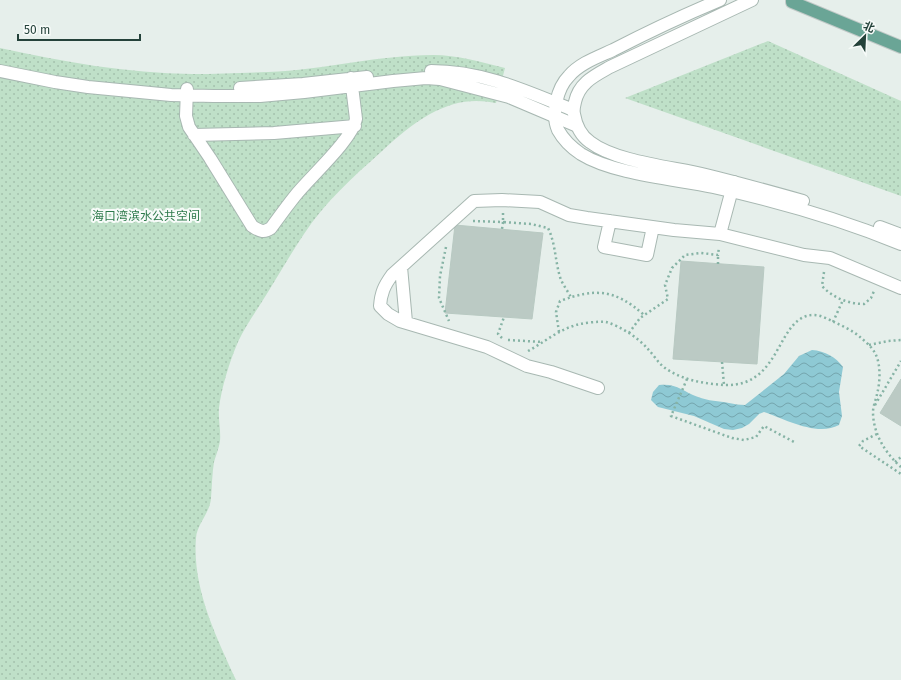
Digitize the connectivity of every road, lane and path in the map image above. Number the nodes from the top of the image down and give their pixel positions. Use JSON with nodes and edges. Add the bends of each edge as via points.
{"nodes":[{"id":1,"x":720,"y":0,"type":"edge"},
{"id":2,"x":752,"y":0,"type":"edge"},
{"id":3,"x":789,"y":1,"type":"edge"},
{"id":4,"x":901,"y":47,"type":"edge"},
{"id":5,"x":0,"y":64,"type":"edge"},
{"id":6,"x":0,"y":71,"type":"edge"},
{"id":7,"x":352,"y":82,"type":"junction"},
{"id":8,"x":187,"y":91,"type":"junction"},
{"id":9,"x":556,"y":104,"type":"junction"},
{"id":10,"x":573,"y":110,"type":"junction"},
{"id":11,"x":556,"y":116,"type":"junction"},
{"id":12,"x":575,"y":125,"type":"junction"},
{"id":13,"x":355,"y":126,"type":"junction"},
{"id":14,"x":194,"y":135,"type":"junction"},
{"id":15,"x":733,"y":187,"type":"junction"},
{"id":16,"x":502,"y":200,"type":"junction"},
{"id":17,"x":470,"y":220,"type":"dead end"},
{"id":18,"x":610,"y":221,"type":"junction"},
{"id":19,"x":503,"y":222,"type":"junction"},
{"id":20,"x":653,"y":227,"type":"junction"},
{"id":21,"x":502,"y":229,"type":"dead end"},
{"id":22,"x":720,"y":234,"type":"junction"},
{"id":23,"x":901,"y":235,"type":"edge"},
{"id":24,"x":447,"y":242,"type":"dead end"},
{"id":25,"x":901,"y":244,"type":"edge"},
{"id":26,"x":718,"y":256,"type":"junction"},
{"id":27,"x":830,"y":258,"type":"junction"},
{"id":28,"x":718,"y":264,"type":"dead end"},
{"id":29,"x":401,"y":267,"type":"junction"},
{"id":30,"x":880,"y":279,"type":"junction"},
{"id":31,"x":901,"y":288,"type":"edge"},
{"id":32,"x":571,"y":297,"type":"junction"},
{"id":33,"x":843,"y":300,"type":"junction"},
{"id":34,"x":644,"y":315,"type":"junction"},
{"id":35,"x":504,"y":317,"type":"dead end"},
{"id":36,"x":406,"y":322,"type":"junction"},
{"id":37,"x":450,"y":322,"type":"dead end"},
{"id":38,"x":833,"y":322,"type":"junction"},
{"id":39,"x":559,"y":332,"type":"junction"},
{"id":40,"x":629,"y":333,"type":"junction"},
{"id":41,"x":498,"y":334,"type":"junction"},
{"id":42,"x":493,"y":336,"type":"dead end"},
{"id":43,"x":901,"y":340,"type":"edge"},
{"id":44,"x":544,"y":342,"type":"junction"},
{"id":45,"x":869,"y":345,"type":"junction"},
{"id":46,"x":514,"y":359,"type":"junction"},
{"id":47,"x":901,"y":361,"type":"edge"},
{"id":48,"x":722,"y":362,"type":"dead end"},
{"id":49,"x":687,"y":379,"type":"junction"},
{"id":50,"x":724,"y":385,"type":"junction"},
{"id":51,"x":598,"y":388,"type":"dead end"},
{"id":52,"x":873,"y":410,"type":"junction"},
{"id":53,"x":877,"y":434,"type":"junction"},
{"id":54,"x":796,"y":443,"type":"dead end"},
{"id":55,"x":901,"y":457,"type":"edge"},
{"id":56,"x":895,"y":462,"type":"junction"},
{"id":57,"x":901,"y":467,"type":"edge"},
{"id":58,"x":901,"y":474,"type":"edge"}],
"edges":[{"from":1,"to":9,"type":"street","via":[[578,68],[563,83]]},
{"from":2,"to":10,"type":"street","via":[[594,76],[582,86]]},
{"from":3,"to":4,"type":"main road"},
{"from":5,"to":8,"type":"street","via":[[74,78]]},
{"from":6,"to":8,"type":"street","via":[[88,87]]},
{"from":7,"to":8,"type":"street"},
{"from":7,"to":9,"type":"street","via":[[425,71],[461,73],[513,86]]},
{"from":7,"to":11,"type":"street","via":[[440,79],[509,97]]},
{"from":7,"to":13,"type":"street"},
{"from":8,"to":14,"type":"street","via":[[186,116]]},
{"from":9,"to":10,"type":"street"},
{"from":9,"to":11,"type":"street"},
{"from":10,"to":12,"type":"street"},
{"from":11,"to":12,"type":"street"},
{"from":11,"to":15,"type":"street","via":[[558,129],[568,143],[598,162],[646,174]]},
{"from":12,"to":15,"type":"street","via":[[589,142],[603,150]]},
{"from":13,"to":14,"type":"street","via":[[274,133]]},
{"from":13,"to":14,"type":"street","via":[[271,228],[262,232],[252,226]]},
{"from":15,"to":22,"type":"street"},
{"from":15,"to":23,"type":"street","via":[[827,208]]},
{"from":15,"to":25,"type":"street","via":[[828,217]]},
{"from":16,"to":18,"type":"street","via":[[540,202],[570,215]]},
{"from":16,"to":19,"type":"path"},
{"from":16,"to":29,"type":"street","via":[[474,201]]},
{"from":17,"to":19,"type":"path"},
{"from":18,"to":20,"type":"street"},
{"from":18,"to":20,"type":"street","via":[[604,247],[646,255]]},
{"from":19,"to":21,"type":"path"},
{"from":19,"to":32,"type":"path","via":[[548,228],[553,238],[562,282]]},
{"from":20,"to":22,"type":"street"},
{"from":22,"to":26,"type":"path"},
{"from":22,"to":27,"type":"street","via":[[804,255]]},
{"from":24,"to":37,"type":"path","via":[[439,298]]},
{"from":26,"to":28,"type":"path"},
{"from":26,"to":34,"type":"path","via":[[702,253],[685,255],[672,268],[665,285],[668,298]]},
{"from":27,"to":30,"type":"street"},
{"from":27,"to":33,"type":"path","via":[[823,274],[822,286],[828,293]]},
{"from":29,"to":36,"type":"street"},
{"from":29,"to":36,"type":"street","via":[[385,285],[380,295],[380,306],[388,314]]},
{"from":30,"to":31,"type":"street"},
{"from":30,"to":33,"type":"path","via":[[871,298],[864,304]]},
{"from":32,"to":34,"type":"path","via":[[602,292],[619,297]]},
{"from":32,"to":39,"type":"path","via":[[560,301],[556,312]]},
{"from":33,"to":38,"type":"path"},
{"from":34,"to":40,"type":"path"},
{"from":35,"to":41,"type":"path"},
{"from":36,"to":46,"type":"street","via":[[487,347]]},
{"from":38,"to":45,"type":"path","via":[[859,336]]},
{"from":38,"to":50,"type":"path","via":[[816,314],[799,319],[792,325],[763,372],[744,383]]},
{"from":39,"to":40,"type":"path","via":[[574,325],[605,322]]},
{"from":39,"to":44,"type":"path"},
{"from":40,"to":49,"type":"path","via":[[664,367]]},
{"from":41,"to":42,"type":"path"},
{"from":41,"to":44,"type":"path","via":[[504,340],[513,342]]},
{"from":43,"to":45,"type":"path"},
{"from":44,"to":46,"type":"path"},
{"from":45,"to":52,"type":"path","via":[[876,356],[879,385]]},
{"from":46,"to":51,"type":"street","via":[[527,366]]},
{"from":47,"to":52,"type":"path"},
{"from":48,"to":50,"type":"path"},
{"from":49,"to":50,"type":"path"},
{"from":49,"to":54,"type":"path","via":[[671,416],[744,440],[756,437],[764,426]]},
{"from":52,"to":53,"type":"path"},
{"from":53,"to":56,"type":"path"},
{"from":53,"to":58,"type":"path","via":[[859,446]]},
{"from":55,"to":56,"type":"path"},
{"from":56,"to":57,"type":"path"}]}
